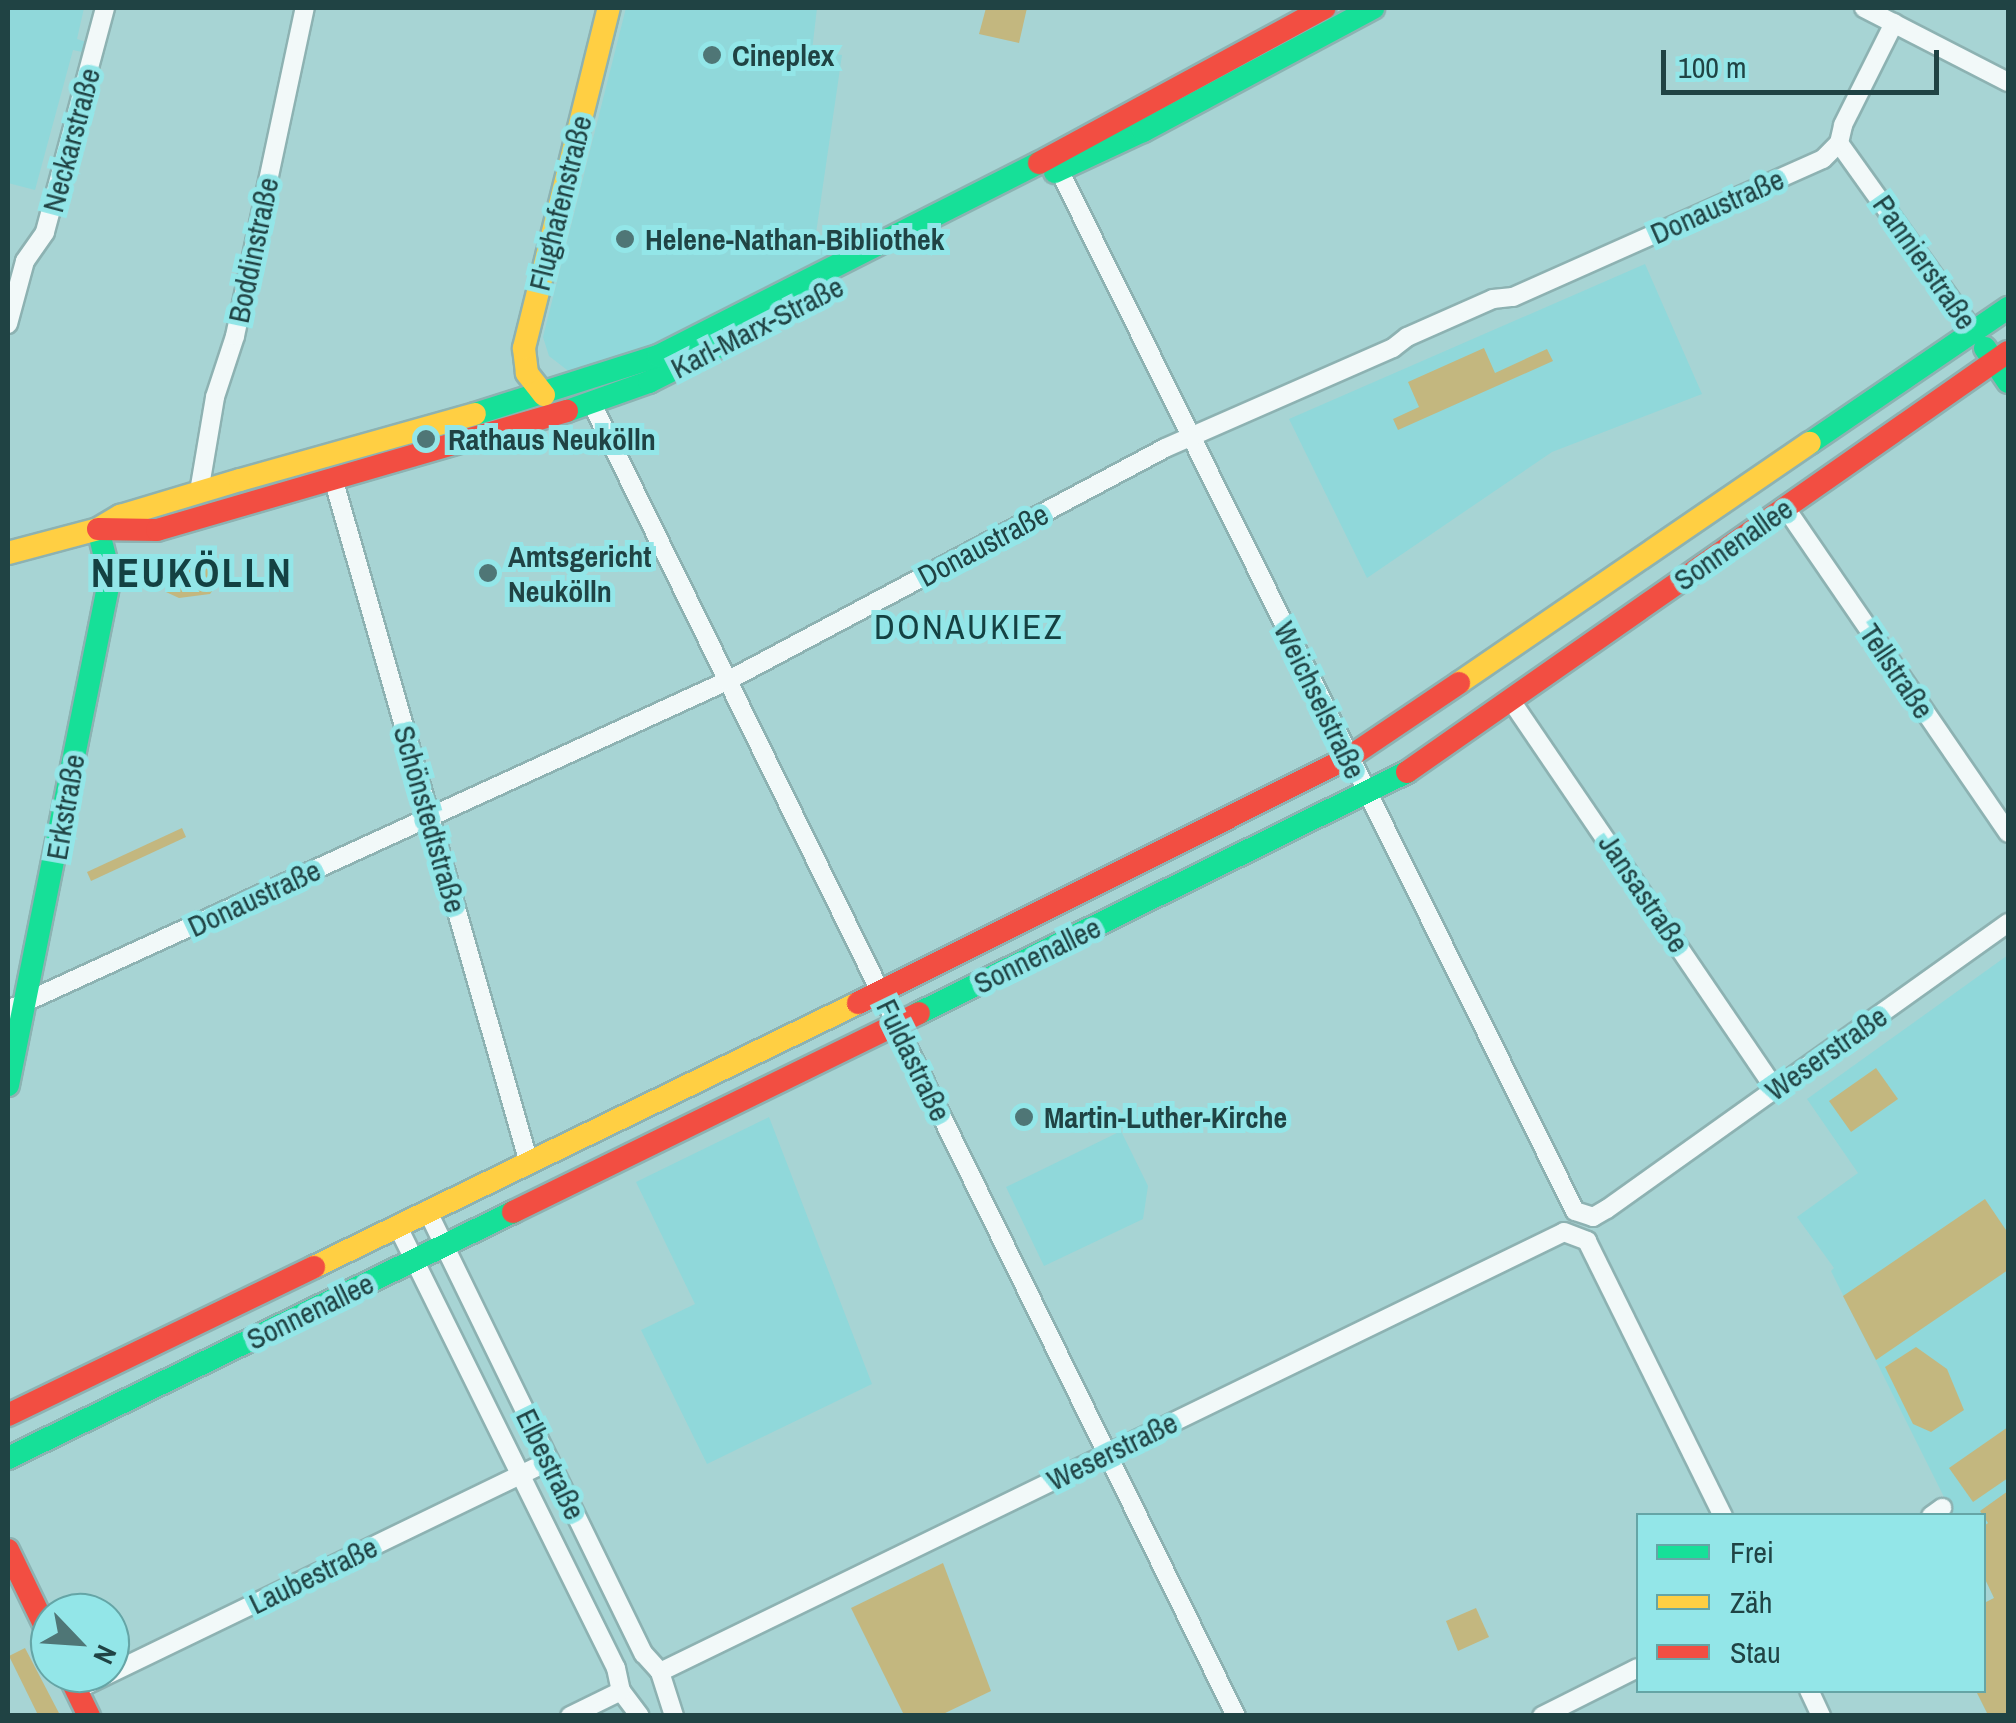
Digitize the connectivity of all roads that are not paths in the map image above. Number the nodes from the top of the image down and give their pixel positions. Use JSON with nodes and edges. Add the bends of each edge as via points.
{"nodes":[{"id":1,"x":106,"y":8,"type":"edge"},
{"id":2,"x":305,"y":8,"type":"edge"},
{"id":3,"x":610,"y":8,"type":"edge"},
{"id":4,"x":1325,"y":8,"type":"edge"},
{"id":5,"x":1373,"y":8,"type":"edge"},
{"id":6,"x":1864,"y":8,"type":"edge"},
{"id":7,"x":1894,"y":23,"type":"junction"},
{"id":8,"x":2008,"y":82,"type":"edge"},
{"id":9,"x":1839,"y":143,"type":"junction"},
{"id":10,"x":1055,"y":163,"type":"junction"},
{"id":11,"x":2008,"y":308,"type":"edge"},
{"id":12,"x":8,"y":324,"type":"edge"},
{"id":13,"x":1974,"y":332,"type":"junction"},
{"id":14,"x":2004,"y":365,"type":"edge"},
{"id":15,"x":1912,"y":374,"type":"junction"},
{"id":16,"x":544,"y":394,"type":"junction"},
{"id":17,"x":592,"y":404,"type":"junction"},
{"id":18,"x":1934,"y":406,"type":"junction"},
{"id":19,"x":520,"y":424,"type":"junction"},
{"id":20,"x":1190,"y":437,"type":"junction"},
{"id":21,"x":334,"y":478,"type":"junction"},
{"id":22,"x":199,"y":492,"type":"junction"},
{"id":23,"x":1785,"y":507,"type":"junction"},
{"id":24,"x":98,"y":529,"type":"junction"},
{"id":25,"x":8,"y":553,"type":"edge"},
{"id":26,"x":728,"y":681,"type":"junction"},
{"id":27,"x":1510,"y":699,"type":"junction"},
{"id":28,"x":1348,"y":758,"type":"junction"},
{"id":29,"x":1367,"y":794,"type":"junction"},
{"id":30,"x":429,"y":818,"type":"junction"},
{"id":31,"x":2008,"y":834,"type":"edge"},
{"id":32,"x":2008,"y":923,"type":"edge"},
{"id":33,"x":880,"y":992,"type":"junction"},
{"id":34,"x":16,"y":1006,"type":"edge"},
{"id":35,"x":896,"y":1024,"type":"junction"},
{"id":36,"x":8,"y":1085,"type":"edge"},
{"id":37,"x":1775,"y":1089,"type":"junction"},
{"id":38,"x":528,"y":1160,"type":"junction"},
{"id":39,"x":427,"y":1210,"type":"junction"},
{"id":40,"x":1593,"y":1217,"type":"joint"},
{"id":41,"x":397,"y":1224,"type":"junction"},
{"id":42,"x":444,"y":1245,"type":"junction"},
{"id":43,"x":415,"y":1260,"type":"junction"},
{"id":44,"x":8,"y":1415,"type":"edge"},
{"id":45,"x":1107,"y":1454,"type":"junction"},
{"id":46,"x":8,"y":1458,"type":"edge"},
{"id":47,"x":549,"y":1460,"type":"junction"},
{"id":48,"x":521,"y":1474,"type":"junction"},
{"id":49,"x":1721,"y":1513,"type":"edge"},
{"id":50,"x":8,"y":1550,"type":"edge"},
{"id":51,"x":30,"y":1596,"type":"edge"},
{"id":52,"x":130,"y":1655,"type":"edge"},
{"id":53,"x":1636,"y":1669,"type":"edge"},
{"id":54,"x":660,"y":1672,"type":"junction"},
{"id":55,"x":621,"y":1691,"type":"junction"},
{"id":56,"x":78,"y":1693,"type":"edge"},
{"id":57,"x":1810,"y":1693,"type":"edge"},
{"id":58,"x":89,"y":1716,"type":"edge"},
{"id":59,"x":570,"y":1716,"type":"edge"},
{"id":60,"x":640,"y":1716,"type":"edge"},
{"id":61,"x":674,"y":1716,"type":"edge"},
{"id":62,"x":1236,"y":1716,"type":"edge"},
{"id":63,"x":1542,"y":1716,"type":"edge"},
{"id":64,"x":1821,"y":1716,"type":"edge"}],
"edges":[{"from":1,"to":12,"type":"street","name":"Neckarstraße","via":[[46,232],[25,261]]},
{"from":2,"to":22,"type":"street","name":"Boddinstraße"},
{"from":3,"to":16,"type":"main road","name":"Flughafenstraße","via":[[524,348],[527,372]]},
{"from":4,"to":10,"type":"main road","name":"Karl-Marx-Straße"},
{"from":5,"to":10,"type":"main road","name":"Karl-Marx-Straße","via":[[1167,119]]},
{"from":6,"to":7,"type":"street"},
{"from":7,"to":8,"type":"street"},
{"from":7,"to":9,"type":"street"},
{"from":9,"to":13,"type":"street","name":"Pannierstraße"},
{"from":9,"to":20,"type":"street","name":"Donaustraße","via":[[1808,166],[1407,336]]},
{"from":10,"to":16,"type":"main road","name":"Karl-Marx-Straße","via":[[690,342]]},
{"from":10,"to":17,"type":"main road","name":"Karl-Marx-Straße","via":[[685,364]]},
{"from":10,"to":20,"type":"street","name":"Weichselstraße"},
{"from":11,"to":13,"type":"main road","name":"Sonnenallee"},
{"from":13,"to":14,"type":"main road","name":"Pannierstraße"},
{"from":13,"to":15,"type":"main road","name":"Sonnenallee"},
{"from":14,"to":18,"type":"main road","name":"Sonnenallee"},
{"from":15,"to":18,"type":"main road"},
{"from":15,"to":28,"type":"main road","name":"Sonnenallee"},
{"from":16,"to":17,"type":"main road"},
{"from":16,"to":19,"type":"main road"},
{"from":16,"to":22,"type":"main road","name":"Karl-Marx-Straße"},
{"from":17,"to":19,"type":"main road","name":"Karl-Marx-Straße"},
{"from":17,"to":26,"type":"street","name":"Fuldastraße"},
{"from":18,"to":23,"type":"main road","name":"Sonnenallee"},
{"from":19,"to":21,"type":"main road","name":"Karl-Marx-Straße"},
{"from":20,"to":26,"type":"street","name":"Donaustraße"},
{"from":20,"to":28,"type":"street","name":"Weichselstraße"},
{"from":21,"to":24,"type":"main road","name":"Karl-Marx-Straße","via":[[157,530]]},
{"from":21,"to":30,"type":"street","name":"Schönstedtstraße"},
{"from":22,"to":24,"type":"main road","name":"Karl-Marx-Straße"},
{"from":23,"to":27,"type":"main road","name":"Sonnenallee"},
{"from":23,"to":31,"type":"street","name":"Tellstraße"},
{"from":24,"to":25,"type":"main road","name":"Karl-Marx-Straße"},
{"from":24,"to":34,"type":"main road","name":"Erkstraße","via":[[110,578]]},
{"from":26,"to":30,"type":"street","name":"Donaustraße"},
{"from":26,"to":33,"type":"street","name":"Fuldastraße"},
{"from":27,"to":29,"type":"main road","name":"Sonnenallee"},
{"from":27,"to":37,"type":"street","name":"Jansastraße"},
{"from":28,"to":29,"type":"street","name":"Weichselstraße"},
{"from":28,"to":33,"type":"main road","name":"Sonnenallee"},
{"from":29,"to":35,"type":"main road","name":"Sonnenallee"},
{"from":29,"to":40,"type":"street","name":"Weichselstraße","via":[[1570,1206]]},
{"from":30,"to":34,"type":"street","name":"Donaustraße"},
{"from":30,"to":38,"type":"street","name":"Schönstedtstraße"},
{"from":32,"to":37,"type":"street","name":"Weserstraße"},
{"from":33,"to":35,"type":"street","name":"Fuldastraße"},
{"from":33,"to":38,"type":"main road","name":"Sonnenallee"},
{"from":34,"to":36,"type":"main road","name":"Erkstraße"},
{"from":35,"to":42,"type":"main road","name":"Sonnenallee"},
{"from":35,"to":45,"type":"street","name":"Fuldastraße"},
{"from":37,"to":40,"type":"street","name":"Weserstraße"},
{"from":38,"to":39,"type":"main road","name":"Sonnenallee"},
{"from":39,"to":41,"type":"main road","name":"Sonnenallee"},
{"from":39,"to":42,"type":"street","name":"Elbestraße"},
{"from":41,"to":43,"type":"street","name":"Elbestraße"},
{"from":41,"to":44,"type":"main road","name":"Sonnenallee"},
{"from":42,"to":43,"type":"main road","name":"Sonnenallee"},
{"from":42,"to":47,"type":"street","name":"Elbestraße"},
{"from":43,"to":46,"type":"main road","name":"Sonnenallee"},
{"from":43,"to":48,"type":"street","name":"Elbestraße"},
{"from":45,"to":49,"type":"street","name":"Weserstraße","via":[[1564,1232],[1587,1241]]},
{"from":45,"to":54,"type":"street","name":"Weserstraße"},
{"from":45,"to":62,"type":"street","name":"Fuldastraße"},
{"from":47,"to":48,"type":"street","name":"Laubestraße"},
{"from":47,"to":54,"type":"street","name":"Elbestraße","via":[[644,1654]]},
{"from":48,"to":52,"type":"street","name":"Laubestraße"},
{"from":48,"to":55,"type":"street","name":"Elbestraße","via":[[616,1668]]},
{"from":50,"to":51,"type":"main road"},
{"from":53,"to":63,"type":"street"},
{"from":54,"to":61,"type":"street","name":"Elbestraße"},
{"from":55,"to":59,"type":"street"},
{"from":55,"to":60,"type":"street","name":"Elbestraße"},
{"from":56,"to":58,"type":"main road"},
{"from":57,"to":64,"type":"street"}]}
